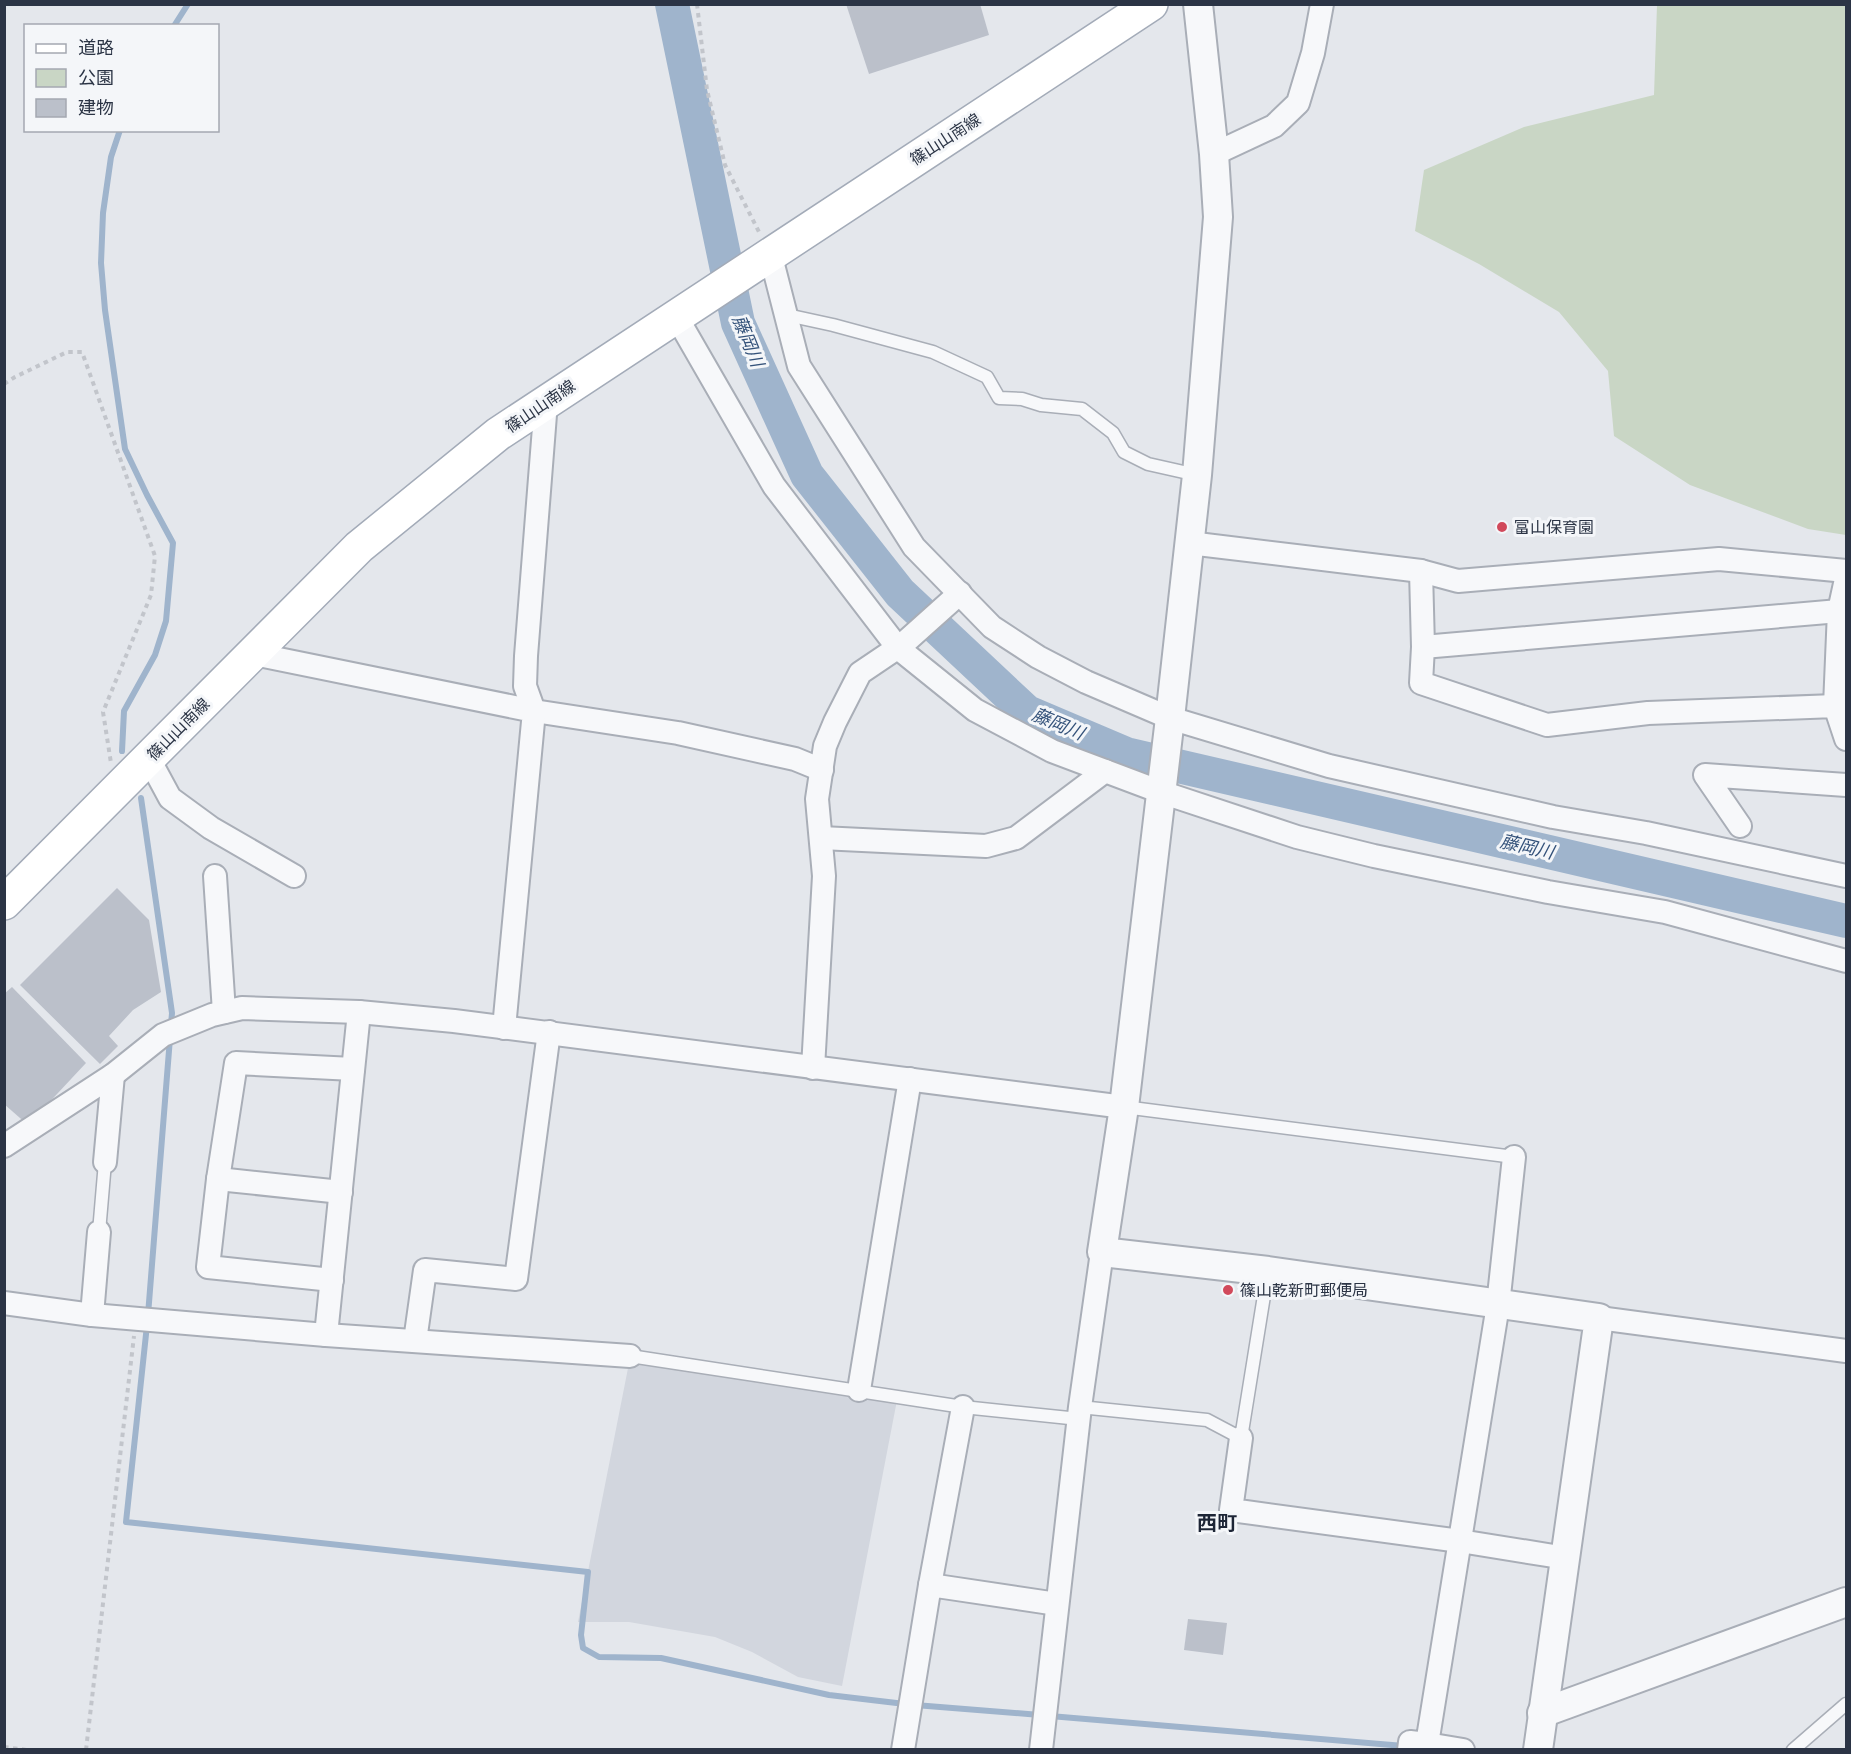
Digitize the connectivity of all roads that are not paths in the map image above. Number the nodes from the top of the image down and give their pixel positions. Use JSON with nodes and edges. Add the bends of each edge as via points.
{"nodes":[{"id":1,"x":1151,"y":4,"type":"edge"},
{"id":2,"x":1198,"y":4,"type":"edge"},
{"id":3,"x":1322,"y":4,"type":"edge"},
{"id":4,"x":1214,"y":154,"type":"junction"},
{"id":5,"x":764,"y":257,"type":"junction"},
{"id":6,"x":684,"y":310,"type":"junction"},
{"id":7,"x":787,"y":315,"type":"junction"},
{"id":8,"x":546,"y":402,"type":"junction"},
{"id":9,"x":1197,"y":476,"type":"junction"},
{"id":10,"x":1189,"y":543,"type":"junction"},
{"id":11,"x":1421,"y":571,"type":"junction"},
{"id":12,"x":1846,"y":571,"type":"edge"},
{"id":13,"x":1846,"y":579,"type":"edge"},
{"id":14,"x":956,"y":596,"type":"junction"},
{"id":15,"x":1839,"y":611,"type":"junction"},
{"id":16,"x":900,"y":646,"type":"junction"},
{"id":17,"x":1423,"y":647,"type":"junction"},
{"id":18,"x":254,"y":654,"type":"junction"},
{"id":19,"x":1835,"y":706,"type":"junction"},
{"id":20,"x":534,"y":711,"type":"junction"},
{"id":21,"x":1170,"y":724,"type":"junction"},
{"id":22,"x":1846,"y":739,"type":"edge"},
{"id":23,"x":149,"y":759,"type":"junction"},
{"id":24,"x":822,"y":770,"type":"junction"},
{"id":25,"x":1105,"y":771,"type":"junction"},
{"id":26,"x":1846,"y":785,"type":"edge"},
{"id":27,"x":1162,"y":788,"type":"junction"},
{"id":28,"x":1740,"y":826,"type":"dead end"},
{"id":29,"x":821,"y":838,"type":"junction"},
{"id":30,"x":215,"y":876,"type":"dead end"},
{"id":31,"x":294,"y":876,"type":"dead end"},
{"id":32,"x":1846,"y":876,"type":"edge"},
{"id":33,"x":4,"y":903,"type":"edge"},
{"id":34,"x":1846,"y":961,"type":"edge"},
{"id":35,"x":224,"y":1012,"type":"junction"},
{"id":36,"x":359,"y":1012,"type":"junction"},
{"id":37,"x":504,"y":1028,"type":"junction"},
{"id":38,"x":549,"y":1032,"type":"junction"},
{"id":39,"x":813,"y":1068,"type":"junction"},
{"id":40,"x":353,"y":1069,"type":"junction"},
{"id":41,"x":112,"y":1075,"type":"junction"},
{"id":42,"x":910,"y":1079,"type":"junction"},
{"id":43,"x":1125,"y":1107,"type":"junction"},
{"id":44,"x":4,"y":1146,"type":"edge"},
{"id":45,"x":1514,"y":1157,"type":"joint"},
{"id":46,"x":105,"y":1162,"type":"joint"},
{"id":47,"x":218,"y":1179,"type":"junction"},
{"id":48,"x":341,"y":1192,"type":"junction"},
{"id":49,"x":99,"y":1232,"type":"joint"},
{"id":50,"x":1102,"y":1252,"type":"junction"},
{"id":51,"x":1268,"y":1271,"type":"junction"},
{"id":52,"x":332,"y":1280,"type":"junction"},
{"id":53,"x":4,"y":1304,"type":"edge"},
{"id":54,"x":1498,"y":1305,"type":"junction"},
{"id":55,"x":92,"y":1316,"type":"junction"},
{"id":56,"x":1599,"y":1318,"type":"junction"},
{"id":57,"x":326,"y":1335,"type":"junction"},
{"id":58,"x":415,"y":1341,"type":"junction"},
{"id":59,"x":1846,"y":1352,"type":"edge"},
{"id":60,"x":630,"y":1356,"type":"joint"},
{"id":61,"x":859,"y":1390,"type":"junction"},
{"id":62,"x":963,"y":1407,"type":"junction"},
{"id":63,"x":1080,"y":1413,"type":"junction"},
{"id":64,"x":1241,"y":1438,"type":"junction"},
{"id":65,"x":1460,"y":1541,"type":"junction"},
{"id":66,"x":1566,"y":1558,"type":"junction"},
{"id":67,"x":930,"y":1585,"type":"junction"},
{"id":68,"x":1846,"y":1602,"type":"edge"},
{"id":69,"x":1057,"y":1604,"type":"junction"},
{"id":70,"x":1846,"y":1704,"type":"edge"},
{"id":71,"x":1542,"y":1713,"type":"junction"},
{"id":72,"x":1418,"y":1747,"type":"edge"},
{"id":73,"x":903,"y":1749,"type":"edge"},
{"id":74,"x":1041,"y":1749,"type":"edge"},
{"id":75,"x":1463,"y":1749,"type":"edge"},
{"id":76,"x":1538,"y":1749,"type":"edge"},
{"id":77,"x":1793,"y":1749,"type":"edge"}],
"edges":[{"from":1,"to":5,"type":"main road","name":"篠山山南線"},
{"from":2,"to":4,"type":"street"},
{"from":3,"to":4,"type":"street","via":[[1298,103],[1274,126]]},
{"from":4,"to":9,"type":"street","via":[[1218,217]]},
{"from":5,"to":6,"type":"main road","name":"篠山山南線"},
{"from":5,"to":7,"type":"street"},
{"from":6,"to":8,"type":"main road","name":"篠山山南線"},
{"from":6,"to":16,"type":"street","via":[[774,486]]},
{"from":7,"to":9,"type":"lane","via":[[933,352],[987,377],[999,398],[1082,409],[1113,433],[1125,452],[1148,464]]},
{"from":7,"to":14,"type":"street","via":[[799,366],[914,547]]},
{"from":8,"to":18,"type":"main road","name":"篠山山南線","via":[[498,434],[359,547]]},
{"from":8,"to":20,"type":"street","via":[[526,656],[525,686]]},
{"from":9,"to":10,"type":"street"},
{"from":10,"to":11,"type":"street"},
{"from":10,"to":21,"type":"street"},
{"from":11,"to":12,"type":"street","via":[[1458,581],[1719,559]]},
{"from":11,"to":17,"type":"street"},
{"from":13,"to":15,"type":"street"},
{"from":14,"to":16,"type":"street"},
{"from":14,"to":21,"type":"street","via":[[992,627],[1038,657]]},
{"from":15,"to":17,"type":"street"},
{"from":15,"to":19,"type":"street"},
{"from":16,"to":24,"type":"street","via":[[861,673],[825,746]]},
{"from":16,"to":25,"type":"street","via":[[975,710],[1052,751]]},
{"from":17,"to":19,"type":"street","via":[[1422,683],[1547,726],[1648,713]]},
{"from":18,"to":20,"type":"street"},
{"from":18,"to":23,"type":"main road","name":"篠山山南線"},
{"from":19,"to":22,"type":"street"},
{"from":20,"to":24,"type":"street","via":[[678,733],[795,759]]},
{"from":20,"to":37,"type":"street"},
{"from":21,"to":27,"type":"street"},
{"from":21,"to":32,"type":"street","via":[[1329,766],[1553,817]]},
{"from":23,"to":31,"type":"street","via":[[170,798],[211,828]]},
{"from":23,"to":33,"type":"main road","name":"篠山山南線"},
{"from":24,"to":29,"type":"street","via":[[818,799]]},
{"from":25,"to":27,"type":"street"},
{"from":25,"to":29,"type":"street","via":[[1016,838],[986,846]]},
{"from":26,"to":28,"type":"street","via":[[1705,775]]},
{"from":27,"to":34,"type":"street","via":[[1297,837],[1374,856],[1665,912]]},
{"from":27,"to":43,"type":"street"},
{"from":29,"to":39,"type":"street","via":[[824,876]]},
{"from":30,"to":35,"type":"street"},
{"from":35,"to":36,"type":"street","via":[[242,1008]]},
{"from":35,"to":41,"type":"street","via":[[173,1030]]},
{"from":36,"to":37,"type":"street"},
{"from":36,"to":40,"type":"street"},
{"from":37,"to":38,"type":"street"},
{"from":38,"to":39,"type":"street"},
{"from":38,"to":58,"type":"street","via":[[516,1280],[425,1270]]},
{"from":39,"to":42,"type":"street"},
{"from":40,"to":47,"type":"street","via":[[236,1063]]},
{"from":40,"to":48,"type":"street"},
{"from":41,"to":44,"type":"street"},
{"from":41,"to":46,"type":"street"},
{"from":42,"to":43,"type":"street"},
{"from":42,"to":61,"type":"street"},
{"from":43,"to":45,"type":"lane"},
{"from":43,"to":50,"type":"street"},
{"from":45,"to":54,"type":"street"},
{"from":46,"to":49,"type":"lane"},
{"from":47,"to":48,"type":"street"},
{"from":47,"to":52,"type":"street","via":[[208,1267]]},
{"from":48,"to":52,"type":"street"},
{"from":49,"to":55,"type":"street"},
{"from":50,"to":51,"type":"street"},
{"from":50,"to":63,"type":"street"},
{"from":51,"to":54,"type":"street"},
{"from":51,"to":64,"type":"lane"},
{"from":52,"to":57,"type":"street"},
{"from":53,"to":55,"type":"street"},
{"from":54,"to":56,"type":"street"},
{"from":54,"to":65,"type":"street"},
{"from":55,"to":57,"type":"street"},
{"from":56,"to":59,"type":"street"},
{"from":56,"to":66,"type":"street"},
{"from":57,"to":58,"type":"street"},
{"from":58,"to":60,"type":"street"},
{"from":60,"to":61,"type":"lane"},
{"from":61,"to":62,"type":"lane"},
{"from":62,"to":63,"type":"lane"},
{"from":62,"to":67,"type":"street"},
{"from":63,"to":64,"type":"lane","via":[[1207,1420]]},
{"from":63,"to":69,"type":"street"},
{"from":64,"to":65,"type":"street","via":[[1231,1510]]},
{"from":65,"to":66,"type":"street"},
{"from":65,"to":72,"type":"street"},
{"from":66,"to":71,"type":"street"},
{"from":67,"to":69,"type":"street"},
{"from":67,"to":73,"type":"street"},
{"from":68,"to":71,"type":"street"},
{"from":69,"to":74,"type":"street"},
{"from":70,"to":77,"type":"lane"},
{"from":71,"to":76,"type":"street"},
{"from":72,"to":75,"type":"street"}]}
